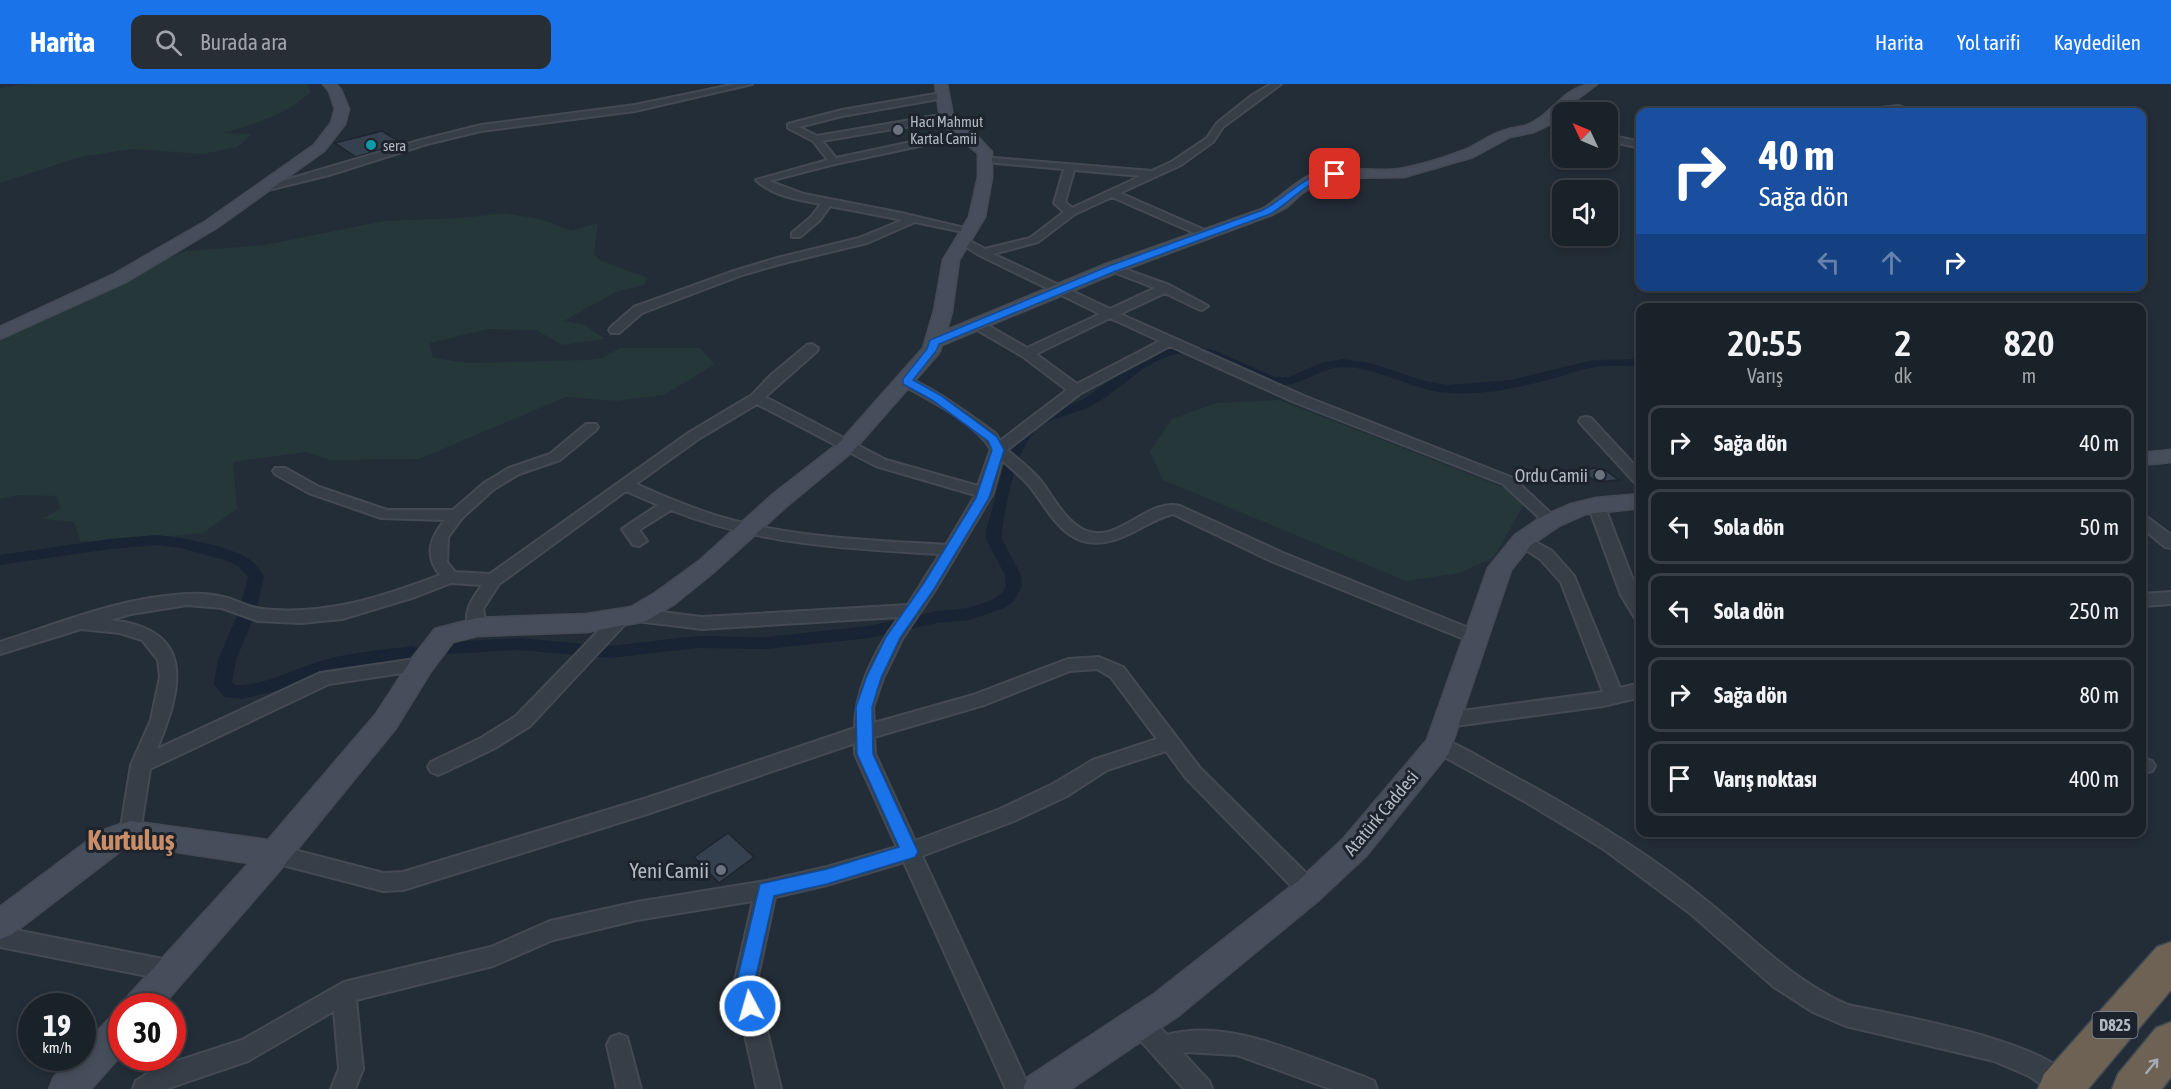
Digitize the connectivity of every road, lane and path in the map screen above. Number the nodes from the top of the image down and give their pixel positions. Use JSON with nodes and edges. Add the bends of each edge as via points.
{"nodes":[{"id":1,"x":328,"y":84,"type":"edge"},
{"id":2,"x":748,"y":84,"type":"edge"},
{"id":3,"x":1277,"y":84,"type":"edge"},
{"id":4,"x":1591,"y":84,"type":"edge"},
{"id":5,"x":943,"y":99,"type":"edge"},
{"id":6,"x":1565,"y":102,"type":"edge"},
{"id":7,"x":1552,"y":124,"type":"edge"},
{"id":8,"x":963,"y":134,"type":"junction"},
{"id":9,"x":816,"y":139,"type":"junction"},
{"id":10,"x":1618,"y":140,"type":"edge"},
{"id":11,"x":1636,"y":144,"type":"edge"},
{"id":12,"x":985,"y":159,"type":"junction"},
{"id":13,"x":834,"y":161,"type":"junction"},
{"id":14,"x":1070,"y":166,"type":"junction"},
{"id":15,"x":1156,"y":174,"type":"junction"},
{"id":16,"x":264,"y":188,"type":"junction"},
{"id":17,"x":1113,"y":194,"type":"junction"},
{"id":18,"x":827,"y":204,"type":"junction"},
{"id":19,"x":1071,"y":212,"type":"junction"},
{"id":20,"x":914,"y":219,"type":"junction"},
{"id":21,"x":1205,"y":234,"type":"junction"},
{"id":22,"x":796,"y":235,"type":"dead end"},
{"id":23,"x":972,"y":242,"type":"junction"},
{"id":24,"x":1112,"y":268,"type":"junction"},
{"id":25,"x":1165,"y":288,"type":"junction"},
{"id":26,"x":1058,"y":290,"type":"junction"},
{"id":27,"x":1202,"y":306,"type":"dead end"},
{"id":28,"x":1111,"y":314,"type":"junction"},
{"id":29,"x":978,"y":325,"type":"junction"},
{"id":30,"x":615,"y":330,"type":"dead end"},
{"id":31,"x":0,"y":334,"type":"edge"},
{"id":32,"x":1170,"y":341,"type":"junction"},
{"id":33,"x":934,"y":342,"type":"junction"},
{"id":34,"x":812,"y":348,"type":"dead end"},
{"id":35,"x":1027,"y":353,"type":"junction"},
{"id":36,"x":906,"y":381,"type":"junction"},
{"id":37,"x":1076,"y":390,"type":"junction"},
{"id":38,"x":757,"y":398,"type":"junction"},
{"id":39,"x":1586,"y":421,"type":"dead end"},
{"id":40,"x":591,"y":427,"type":"dead end"},
{"id":41,"x":846,"y":447,"type":"junction"},
{"id":42,"x":998,"y":450,"type":"junction"},
{"id":43,"x":2171,"y":456,"type":"edge"},
{"id":44,"x":2146,"y":459,"type":"edge"},
{"id":45,"x":280,"y":471,"type":"dead end"},
{"id":46,"x":1636,"y":476,"type":"edge"},
{"id":47,"x":624,"y":485,"type":"junction"},
{"id":48,"x":985,"y":493,"type":"junction"},
{"id":49,"x":1636,"y":501,"type":"edge"},
{"id":50,"x":671,"y":503,"type":"junction"},
{"id":51,"x":1596,"y":505,"type":"junction"},
{"id":52,"x":457,"y":515,"type":"junction"},
{"id":53,"x":1551,"y":521,"type":"junction"},
{"id":54,"x":2146,"y":523,"type":"edge"},
{"id":55,"x":750,"y":527,"type":"junction"},
{"id":56,"x":1523,"y":540,"type":"junction"},
{"id":57,"x":639,"y":541,"type":"dead end"},
{"id":58,"x":2171,"y":543,"type":"edge"},
{"id":59,"x":951,"y":550,"type":"junction"},
{"id":60,"x":450,"y":577,"type":"junction"},
{"id":61,"x":493,"y":580,"type":"junction"},
{"id":62,"x":2171,"y":598,"type":"edge"},
{"id":63,"x":2146,"y":600,"type":"edge"},
{"id":64,"x":1636,"y":606,"type":"edge"},
{"id":65,"x":910,"y":614,"type":"junction"},
{"id":66,"x":629,"y":616,"type":"junction"},
{"id":67,"x":81,"y":624,"type":"junction"},
{"id":68,"x":477,"y":627,"type":"junction"},
{"id":69,"x":1475,"y":637,"type":"junction"},
{"id":70,"x":0,"y":648,"type":"edge"},
{"id":71,"x":422,"y":664,"type":"junction"},
{"id":72,"x":1636,"y":691,"type":"edge"},
{"id":73,"x":1614,"y":696,"type":"junction"},
{"id":74,"x":1443,"y":732,"type":"junction"},
{"id":75,"x":863,"y":734,"type":"junction"},
{"id":76,"x":1171,"y":742,"type":"junction"},
{"id":77,"x":141,"y":765,"type":"junction"},
{"id":78,"x":438,"y":766,"type":"dead end"},
{"id":79,"x":130,"y":833,"type":"junction"},
{"id":80,"x":909,"y":852,"type":"junction"},
{"id":81,"x":275,"y":854,"type":"junction"},
{"id":82,"x":766,"y":890,"type":"junction"},
{"id":83,"x":1309,"y":890,"type":"junction"},
{"id":84,"x":0,"y":925,"type":"edge"},
{"id":85,"x":0,"y":937,"type":"edge"},
{"id":86,"x":2171,"y":960,"type":"edge"},
{"id":87,"x":173,"y":971,"type":"junction"},
{"id":88,"x":153,"y":993,"type":"edge"},
{"id":89,"x":344,"y":993,"type":"junction"},
{"id":90,"x":1140,"y":1023,"type":"junction"},
{"id":91,"x":2171,"y":1043,"type":"edge"},
{"id":92,"x":108,"y":1044,"type":"edge"},
{"id":93,"x":619,"y":1045,"type":"dead end"},
{"id":94,"x":1162,"y":1048,"type":"junction"},
{"id":95,"x":2062,"y":1087,"type":"edge"},
{"id":96,"x":67,"y":1089,"type":"edge"},
{"id":97,"x":145,"y":1089,"type":"edge"},
{"id":98,"x":344,"y":1089,"type":"edge"},
{"id":99,"x":629,"y":1089,"type":"edge"},
{"id":100,"x":769,"y":1089,"type":"edge"},
{"id":101,"x":1017,"y":1089,"type":"edge"},
{"id":102,"x":1041,"y":1089,"type":"edge"},
{"id":103,"x":1200,"y":1089,"type":"edge"},
{"id":104,"x":1365,"y":1089,"type":"edge"},
{"id":105,"x":2134,"y":1089,"type":"edge"}],
"edges":[{"from":1,"to":16,"type":"street","via":[[335,90],[342,109],[338,124],[319,148]]},
{"from":2,"to":16,"type":"street","via":[[635,108],[481,128]]},
{"from":3,"to":15,"type":"street","via":[[1220,125],[1209,140]]},
{"from":4,"to":6,"type":"street"},
{"from":5,"to":8,"type":"street","via":[[948,124]]},
{"from":5,"to":9,"type":"street"},
{"from":5,"to":9,"type":"street","via":[[834,115],[791,126]]},
{"from":7,"to":21,"type":"street","via":[[1506,134],[1468,154],[1404,174],[1335,174],[1316,178],[1267,212]]},
{"from":8,"to":12,"type":"street","via":[[986,152]]},
{"from":8,"to":13,"type":"street"},
{"from":9,"to":13,"type":"street"},
{"from":10,"to":11,"type":"street"},
{"from":12,"to":14,"type":"street"},
{"from":12,"to":23,"type":"street"},
{"from":13,"to":18,"type":"street","via":[[761,180],[772,188]]},
{"from":14,"to":15,"type":"street"},
{"from":14,"to":19,"type":"street","via":[[1059,203]]},
{"from":15,"to":17,"type":"street"},
{"from":16,"to":31,"type":"street","via":[[120,278]]},
{"from":17,"to":19,"type":"street"},
{"from":17,"to":21,"type":"street"},
{"from":18,"to":20,"type":"street"},
{"from":18,"to":22,"type":"street"},
{"from":19,"to":23,"type":"street","via":[[1034,240]]},
{"from":20,"to":23,"type":"street"},
{"from":20,"to":30,"type":"street","via":[[863,241],[738,273],[638,310]]},
{"from":21,"to":24,"type":"street"},
{"from":23,"to":26,"type":"street"},
{"from":23,"to":33,"type":"street","via":[[951,260]]},
{"from":24,"to":25,"type":"street"},
{"from":24,"to":26,"type":"street"},
{"from":25,"to":27,"type":"street"},
{"from":25,"to":28,"type":"street"},
{"from":26,"to":28,"type":"street"},
{"from":26,"to":29,"type":"street"},
{"from":28,"to":32,"type":"street"},
{"from":28,"to":35,"type":"street"},
{"from":29,"to":33,"type":"street"},
{"from":29,"to":35,"type":"street"},
{"from":32,"to":37,"type":"street"},
{"from":32,"to":53,"type":"street","via":[[1299,399],[1508,481]]},
{"from":33,"to":36,"type":"street"},
{"from":34,"to":38,"type":"street"},
{"from":35,"to":37,"type":"street"},
{"from":36,"to":41,"type":"street"},
{"from":36,"to":42,"type":"street","via":[[993,439]]},
{"from":37,"to":42,"type":"street"},
{"from":38,"to":41,"type":"street"},
{"from":38,"to":47,"type":"street"},
{"from":39,"to":46,"type":"street"},
{"from":40,"to":52,"type":"street","via":[[555,457],[514,471],[489,486]]},
{"from":41,"to":48,"type":"street","via":[[881,463]]},
{"from":41,"to":55,"type":"street"},
{"from":42,"to":48,"type":"street"},
{"from":42,"to":69,"type":"street","via":[[1026,470],[1067,527],[1088,537],[1119,532],[1162,511],[1175,509],[1277,556]]},
{"from":43,"to":44,"type":"street"},
{"from":45,"to":52,"type":"street","via":[[314,490],[386,515]]},
{"from":47,"to":50,"type":"street"},
{"from":47,"to":61,"type":"street"},
{"from":48,"to":59,"type":"street"},
{"from":49,"to":51,"type":"street","name":"Atatürk Caddesi"},
{"from":50,"to":55,"type":"street","via":[[714,520]]},
{"from":50,"to":57,"type":"street","via":[[630,529]]},
{"from":51,"to":53,"type":"street","name":"Atatürk Caddesi"},
{"from":51,"to":64,"type":"street"},
{"from":52,"to":60,"type":"street","via":[[440,536],[439,563]]},
{"from":53,"to":56,"type":"street","name":"Atatürk Caddesi"},
{"from":54,"to":58,"type":"street"},
{"from":55,"to":59,"type":"street","via":[[830,542]]},
{"from":55,"to":66,"type":"street","via":[[664,599]]},
{"from":56,"to":69,"type":"street","name":"Atatürk Caddesi","via":[[1500,568]]},
{"from":56,"to":73,"type":"street","via":[[1546,555],[1568,580]]},
{"from":59,"to":65,"type":"street"},
{"from":60,"to":61,"type":"street"},
{"from":60,"to":67,"type":"street","via":[[342,613],[301,617],[258,615],[224,603],[187,599],[130,608]]},
{"from":61,"to":68,"type":"street","via":[[475,609]]},
{"from":62,"to":63,"type":"street"},
{"from":65,"to":66,"type":"street","via":[[702,623]]},
{"from":65,"to":75,"type":"street","via":[[874,678],[864,707]]},
{"from":66,"to":68,"type":"street","via":[[587,623]]},
{"from":66,"to":78,"type":"street","via":[[523,721],[488,743]]},
{"from":67,"to":70,"type":"street"},
{"from":67,"to":77,"type":"street","via":[[121,627],[148,636],[167,658],[169,677],[160,720]]},
{"from":68,"to":71,"type":"street","via":[[444,635]]},
{"from":69,"to":74,"type":"street","name":"Atatürk Caddesi"},
{"from":71,"to":77,"type":"street","via":[[326,678]]},
{"from":71,"to":81,"type":"street","via":[[386,721]]},
{"from":72,"to":73,"type":"street"},
{"from":73,"to":74,"type":"street"},
{"from":74,"to":83,"type":"street","name":"Atatürk Caddesi","via":[[1356,847]]},
{"from":74,"to":95,"type":"street","via":[[1609,842],[1699,908],[1782,980],[1811,999],[1846,1015],[1996,1050],[2029,1064]]},
{"from":75,"to":76,"type":"street","via":[[978,700],[1068,664],[1099,663],[1117,672]]},
{"from":75,"to":80,"type":"street","via":[[865,754]]},
{"from":75,"to":81,"type":"street","via":[[403,881],[383,882]]},
{"from":76,"to":80,"type":"street","via":[[1100,765],[1060,790],[1007,815]]},
{"from":76,"to":83,"type":"street","via":[[1194,773]]},
{"from":77,"to":79,"type":"street"},
{"from":79,"to":81,"type":"street"},
{"from":79,"to":84,"type":"street","via":[[112,840]]},
{"from":80,"to":82,"type":"street"},
{"from":80,"to":101,"type":"street"},
{"from":81,"to":87,"type":"street"},
{"from":82,"to":89,"type":"street","via":[[637,911],[550,931],[493,956]]},
{"from":82,"to":100,"type":"street","via":[[745,985]]},
{"from":83,"to":90,"type":"street","name":"Atatürk Caddesi"},
{"from":85,"to":87,"type":"street"},
{"from":86,"to":95,"type":"highway","number":"D825"},
{"from":87,"to":88,"type":"street"},
{"from":89,"to":97,"type":"street","via":[[248,1050],[165,1076]]},
{"from":89,"to":98,"type":"street","via":[[351,1069]]},
{"from":90,"to":94,"type":"street"},
{"from":90,"to":102,"type":"street","name":"Atatürk Caddesi"},
{"from":105,"to":91,"type":"highway","one_way":true},
{"from":92,"to":96,"type":"street"},
{"from":93,"to":99,"type":"street"},
{"from":94,"to":103,"type":"street"},
{"from":94,"to":104,"type":"street","via":[[1186,1041],[1237,1044]]}]}
